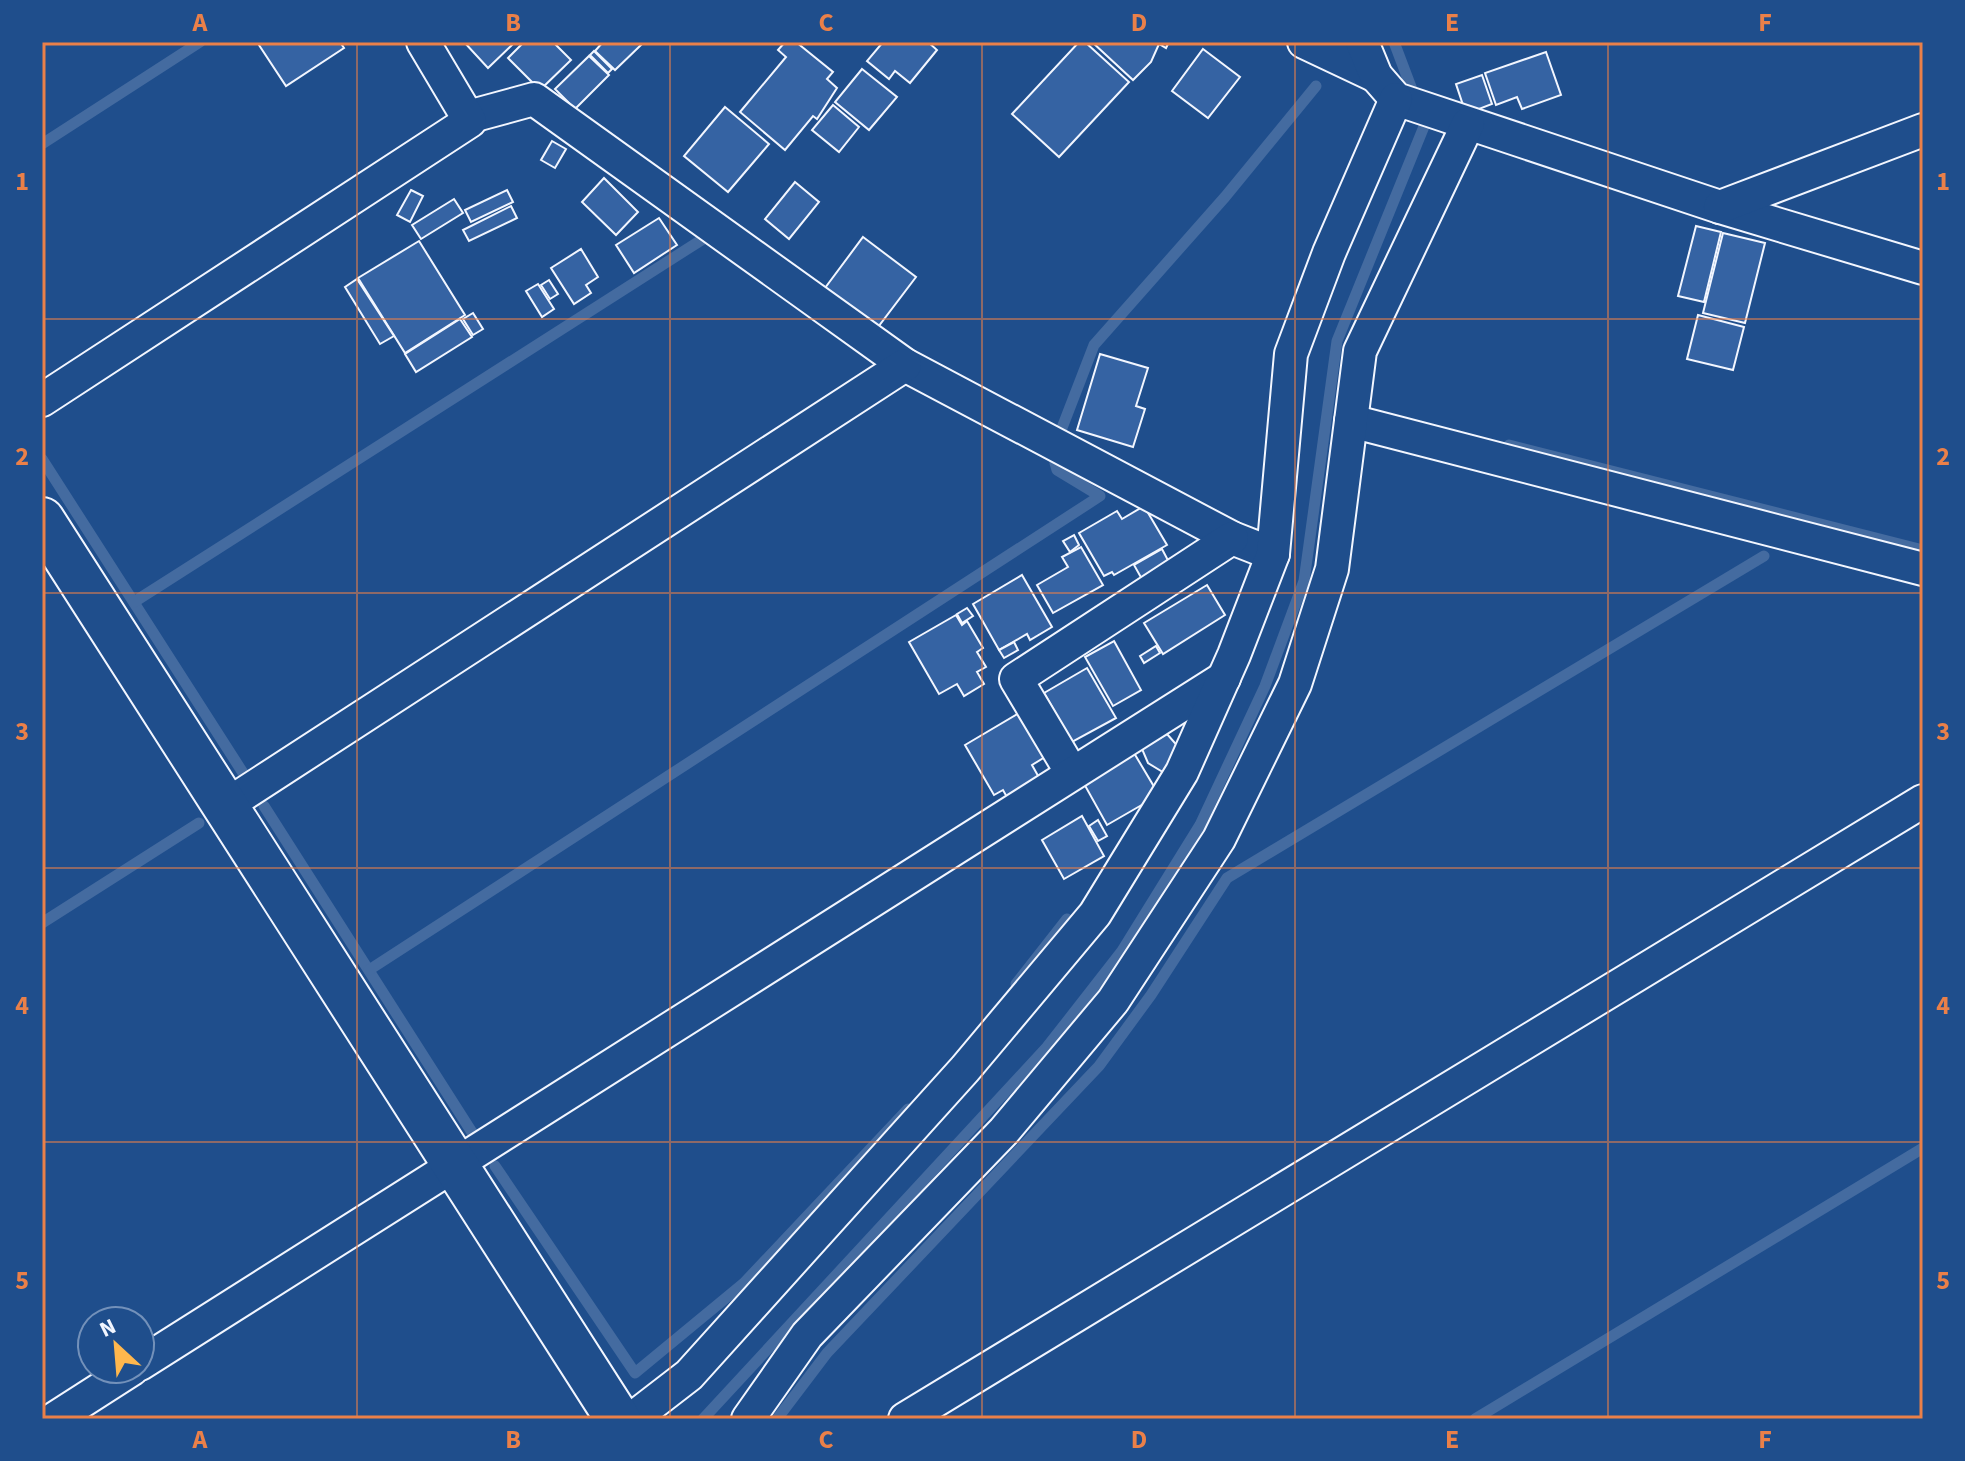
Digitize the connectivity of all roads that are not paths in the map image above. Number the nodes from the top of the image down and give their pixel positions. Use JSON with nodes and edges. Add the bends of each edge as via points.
{"nodes":[{"id":1,"x":423,"y":42,"type":"edge"},
{"id":2,"x":1304,"y":42,"type":"edge"},
{"id":3,"x":1362,"y":42,"type":"edge"},
{"id":4,"x":1386,"y":88,"type":"junction"},
{"id":5,"x":468,"y":117,"type":"junction"},
{"id":6,"x":1456,"y":120,"type":"junction"},
{"id":7,"x":1923,"y":130,"type":"edge"},
{"id":8,"x":1720,"y":207,"type":"junction"},
{"id":9,"x":1923,"y":268,"type":"edge"},
{"id":10,"x":905,"y":365,"type":"junction"},
{"id":11,"x":42,"y":400,"type":"edge"},
{"id":12,"x":1351,"y":421,"type":"junction"},
{"id":13,"x":42,"y":520,"type":"edge"},
{"id":14,"x":1232,"y":538,"type":"junction"},
{"id":15,"x":1273,"y":554,"type":"junction"},
{"id":16,"x":1923,"y":569,"type":"edge"},
{"id":17,"x":1224,"y":678,"type":"junction"},
{"id":18,"x":1072,"y":773,"type":"junction"},
{"id":19,"x":1923,"y":801,"type":"edge"},
{"id":20,"x":225,"y":806,"type":"junction"},
{"id":21,"x":453,"y":1163,"type":"junction"},
{"id":22,"x":156,"y":1354,"type":"edge"},
{"id":23,"x":107,"y":1385,"type":"edge"},
{"id":24,"x":54,"y":1419,"type":"edge"},
{"id":25,"x":618,"y":1419,"type":"edge"},
{"id":26,"x":632,"y":1419,"type":"edge"},
{"id":27,"x":748,"y":1419,"type":"edge"},
{"id":28,"x":905,"y":1419,"type":"edge"}],
"edges":[{"from":1,"to":5,"type":"street"},
{"from":2,"to":4,"type":"street"},
{"from":3,"to":4,"type":"street"},
{"from":4,"to":6,"type":"street"},
{"from":4,"to":15,"type":"street","via":[[1291,354]]},
{"from":5,"to":10,"type":"street","via":[[534,99]]},
{"from":5,"to":11,"type":"street","via":[[470,121]]},
{"from":6,"to":8,"type":"street"},
{"from":6,"to":12,"type":"street","via":[[1360,351]]},
{"from":7,"to":8,"type":"street"},
{"from":8,"to":9,"type":"street"},
{"from":10,"to":14,"type":"street"},
{"from":10,"to":20,"type":"street"},
{"from":12,"to":16,"type":"street"},
{"from":12,"to":27,"type":"street","via":[[1332,569],[1295,684],[1219,839],[1113,1001],[1004,1131],[807,1335]]},
{"from":13,"to":20,"type":"street"},
{"from":14,"to":15,"type":"street"},
{"from":14,"to":18,"type":"street","via":[[1016,679]]},
{"from":15,"to":17,"type":"street"},
{"from":17,"to":18,"type":"street"},
{"from":17,"to":26,"type":"street","via":[[1182,772],[1095,914],[965,1069],[689,1375]]},
{"from":18,"to":21,"type":"street"},
{"from":19,"to":28,"type":"street"},
{"from":20,"to":21,"type":"street"},
{"from":21,"to":22,"type":"street"},
{"from":21,"to":25,"type":"street"},
{"from":23,"to":24,"type":"street"}]}
